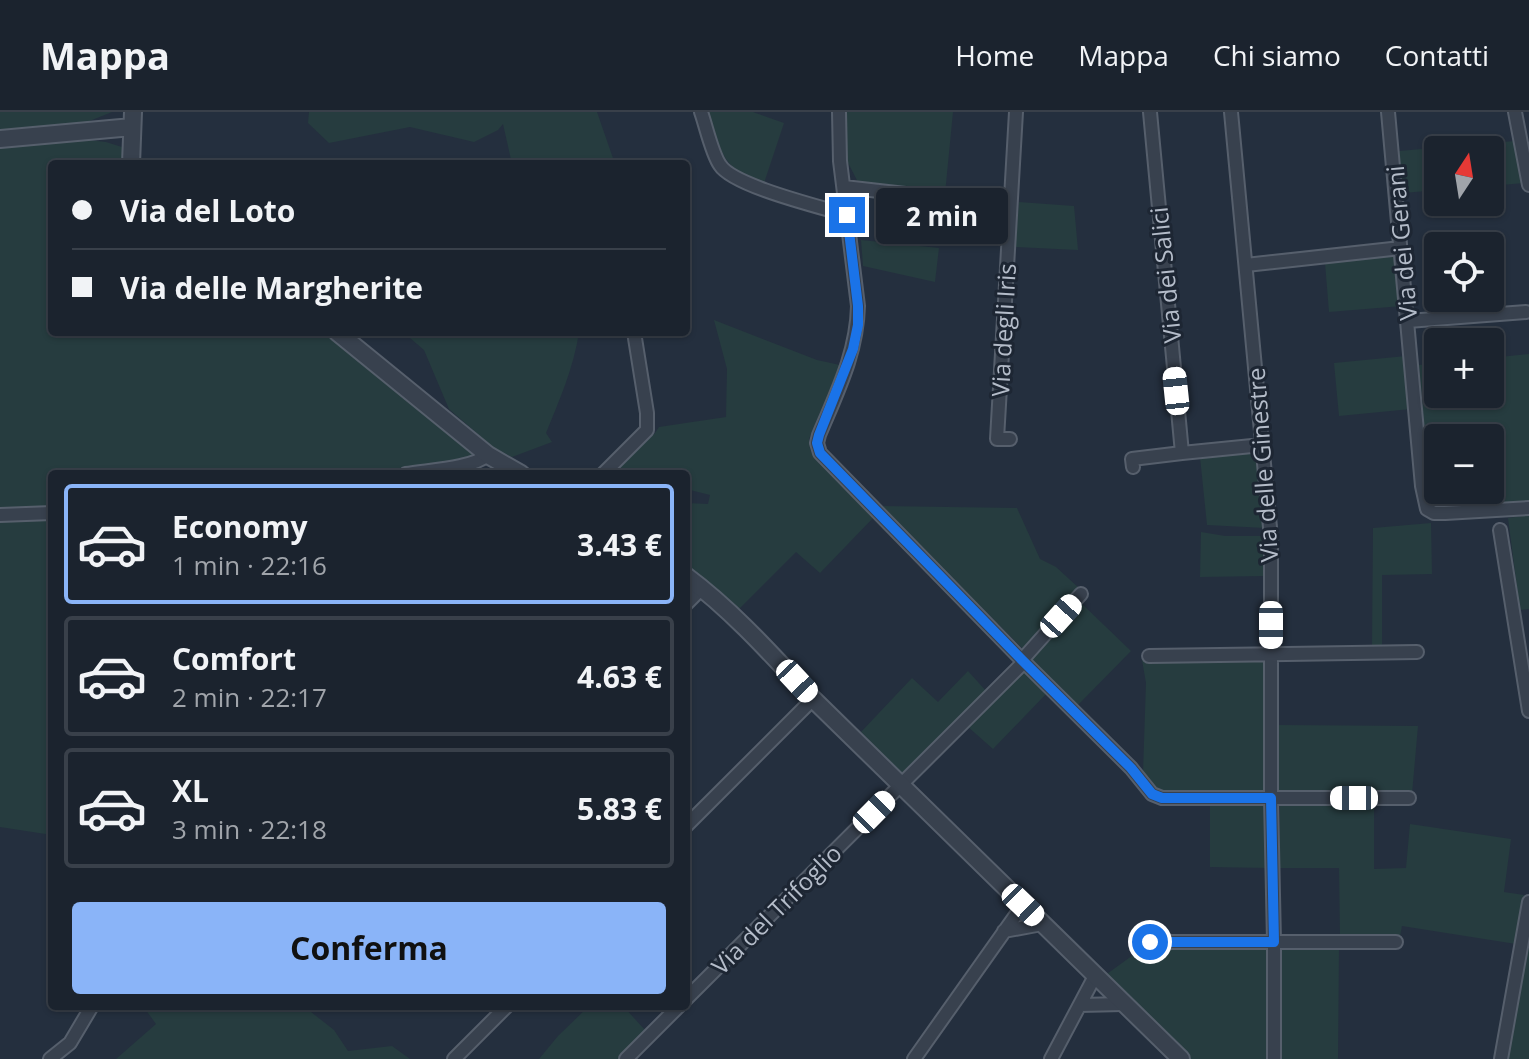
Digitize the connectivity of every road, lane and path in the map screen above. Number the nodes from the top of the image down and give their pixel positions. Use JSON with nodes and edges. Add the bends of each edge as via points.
{"nodes":[{"id":1,"x":701,"y":112,"type":"edge"},
{"id":2,"x":839,"y":112,"type":"edge"},
{"id":3,"x":1016,"y":112,"type":"edge"},
{"id":4,"x":1150,"y":112,"type":"edge"},
{"id":5,"x":1231,"y":112,"type":"edge"},
{"id":6,"x":1388,"y":112,"type":"edge"},
{"id":7,"x":1515,"y":112,"type":"edge"},
{"id":8,"x":132,"y":120,"type":"edge"},
{"id":9,"x":0,"y":139,"type":"edge"},
{"id":10,"x":131,"y":160,"type":"edge"},
{"id":11,"x":1529,"y":185,"type":"edge"},
{"id":12,"x":844,"y":187,"type":"junction"},
{"id":13,"x":923,"y":196,"type":"dead end"},
{"id":14,"x":847,"y":215,"type":"junction"},
{"id":15,"x":1401,"y":248,"type":"junction"},
{"id":16,"x":1246,"y":265,"type":"junction"},
{"id":17,"x":1526,"y":312,"type":"dead end"},
{"id":18,"x":1408,"y":321,"type":"junction"},
{"id":19,"x":342,"y":336,"type":"edge"},
{"id":20,"x":635,"y":336,"type":"edge"},
{"id":21,"x":1010,"y":439,"type":"dead end"},
{"id":22,"x":1262,"y":445,"type":"junction"},
{"id":23,"x":1182,"y":453,"type":"junction"},
{"id":24,"x":488,"y":455,"type":"junction"},
{"id":25,"x":1133,"y":467,"type":"dead end"},
{"id":26,"x":430,"y":470,"type":"edge"},
{"id":27,"x":514,"y":470,"type":"edge"},
{"id":28,"x":607,"y":470,"type":"edge"},
{"id":29,"x":1529,"y":508,"type":"edge"},
{"id":30,"x":48,"y":513,"type":"edge"},
{"id":31,"x":0,"y":515,"type":"edge"},
{"id":32,"x":1500,"y":530,"type":"dead end"},
{"id":33,"x":690,"y":579,"type":"edge"},
{"id":34,"x":702,"y":588,"type":"junction"},
{"id":35,"x":1081,"y":594,"type":"dead end"},
{"id":36,"x":690,"y":600,"type":"edge"},
{"id":37,"x":1417,"y":652,"type":"dead end"},
{"id":38,"x":1271,"y":654,"type":"junction"},
{"id":39,"x":1149,"y":656,"type":"dead end"},
{"id":40,"x":1023,"y":661,"type":"junction"},
{"id":41,"x":813,"y":699,"type":"junction"},
{"id":42,"x":1529,"y":711,"type":"edge"},
{"id":43,"x":901,"y":785,"type":"junction"},
{"id":44,"x":1271,"y":798,"type":"junction"},
{"id":45,"x":1409,"y":798,"type":"dead end"},
{"id":46,"x":690,"y":822,"type":"edge"},
{"id":47,"x":1529,"y":902,"type":"edge"},
{"id":48,"x":1023,"y":905,"type":"junction"},
{"id":49,"x":1042,"y":924,"type":"junction"},
{"id":50,"x":1004,"y":931,"type":"junction"},
{"id":51,"x":1150,"y":942,"type":"dead end"},
{"id":52,"x":1274,"y":942,"type":"junction"},
{"id":53,"x":1396,"y":942,"type":"dead end"},
{"id":54,"x":1095,"y":976,"type":"junction"},
{"id":55,"x":690,"y":995,"type":"edge"},
{"id":56,"x":1123,"y":1004,"type":"junction"},
{"id":57,"x":1080,"y":1005,"type":"junction"},
{"id":58,"x":90,"y":1010,"type":"edge"},
{"id":59,"x":503,"y":1010,"type":"edge"},
{"id":60,"x":675,"y":1010,"type":"edge"},
{"id":61,"x":50,"y":1059,"type":"edge"},
{"id":62,"x":454,"y":1059,"type":"edge"},
{"id":63,"x":626,"y":1059,"type":"edge"},
{"id":64,"x":914,"y":1059,"type":"edge"},
{"id":65,"x":1051,"y":1059,"type":"edge"},
{"id":66,"x":1181,"y":1059,"type":"edge"},
{"id":67,"x":1274,"y":1059,"type":"edge"},
{"id":68,"x":1501,"y":1059,"type":"edge"}],
"edges":[{"from":1,"to":14,"type":"street","via":[[719,164],[730,176]]},
{"from":2,"to":12,"type":"street"},
{"from":3,"to":21,"type":"street","name":"Via degli Iris","via":[[997,439]]},
{"from":4,"to":23,"type":"street","name":"Via dei Salici"},
{"from":5,"to":16,"type":"street","name":"Via delle Ginestre"},
{"from":6,"to":15,"type":"street","name":"Via dei Gerani"},
{"from":7,"to":11,"type":"street"},
{"from":8,"to":9,"type":"street"},
{"from":8,"to":10,"type":"street"},
{"from":12,"to":13,"type":"street"},
{"from":12,"to":14,"type":"street"},
{"from":14,"to":40,"type":"street","via":[[858,325],[819,435],[820,453]]},
{"from":15,"to":16,"type":"street"},
{"from":15,"to":18,"type":"street","name":"Via dei Gerani"},
{"from":16,"to":22,"type":"street","name":"Via delle Ginestre"},
{"from":17,"to":18,"type":"street"},
{"from":18,"to":29,"type":"street","name":"Via dei Gerani","via":[[1427,509],[1445,513]]},
{"from":19,"to":24,"type":"street"},
{"from":20,"to":28,"type":"street","via":[[647,430]]},
{"from":22,"to":23,"type":"street"},
{"from":22,"to":38,"type":"street","name":"Via delle Ginestre","via":[[1271,538]]},
{"from":23,"to":25,"type":"street","via":[[1132,459]]},
{"from":24,"to":26,"type":"street"},
{"from":24,"to":27,"type":"street"},
{"from":30,"to":31,"type":"street"},
{"from":32,"to":42,"type":"street"},
{"from":33,"to":34,"type":"street"},
{"from":34,"to":36,"type":"street"},
{"from":34,"to":41,"type":"street"},
{"from":35,"to":40,"type":"street","name":"Via del Trifoglio"},
{"from":37,"to":38,"type":"street"},
{"from":38,"to":39,"type":"street"},
{"from":38,"to":44,"type":"street","name":"Via delle Ginestre"},
{"from":40,"to":43,"type":"street","name":"Via del Trifoglio"},
{"from":40,"to":44,"type":"street","via":[[1152,794]]},
{"from":41,"to":43,"type":"street"},
{"from":41,"to":46,"type":"street"},
{"from":43,"to":48,"type":"street"},
{"from":43,"to":55,"type":"street","name":"Via del Trifoglio"},
{"from":44,"to":45,"type":"street"},
{"from":44,"to":52,"type":"street","name":"Via delle Ginestre"},
{"from":47,"to":68,"type":"street"},
{"from":48,"to":49,"type":"street"},
{"from":48,"to":50,"type":"street"},
{"from":49,"to":50,"type":"street"},
{"from":49,"to":54,"type":"street"},
{"from":50,"to":64,"type":"street"},
{"from":51,"to":52,"type":"street"},
{"from":52,"to":53,"type":"street"},
{"from":52,"to":67,"type":"street","name":"Via delle Ginestre"},
{"from":54,"to":56,"type":"street"},
{"from":54,"to":57,"type":"street"},
{"from":56,"to":57,"type":"street"},
{"from":56,"to":66,"type":"street"},
{"from":57,"to":65,"type":"street"},
{"from":58,"to":61,"type":"street","via":[[70,1043]]},
{"from":59,"to":62,"type":"street"},
{"from":60,"to":63,"type":"street"}]}
